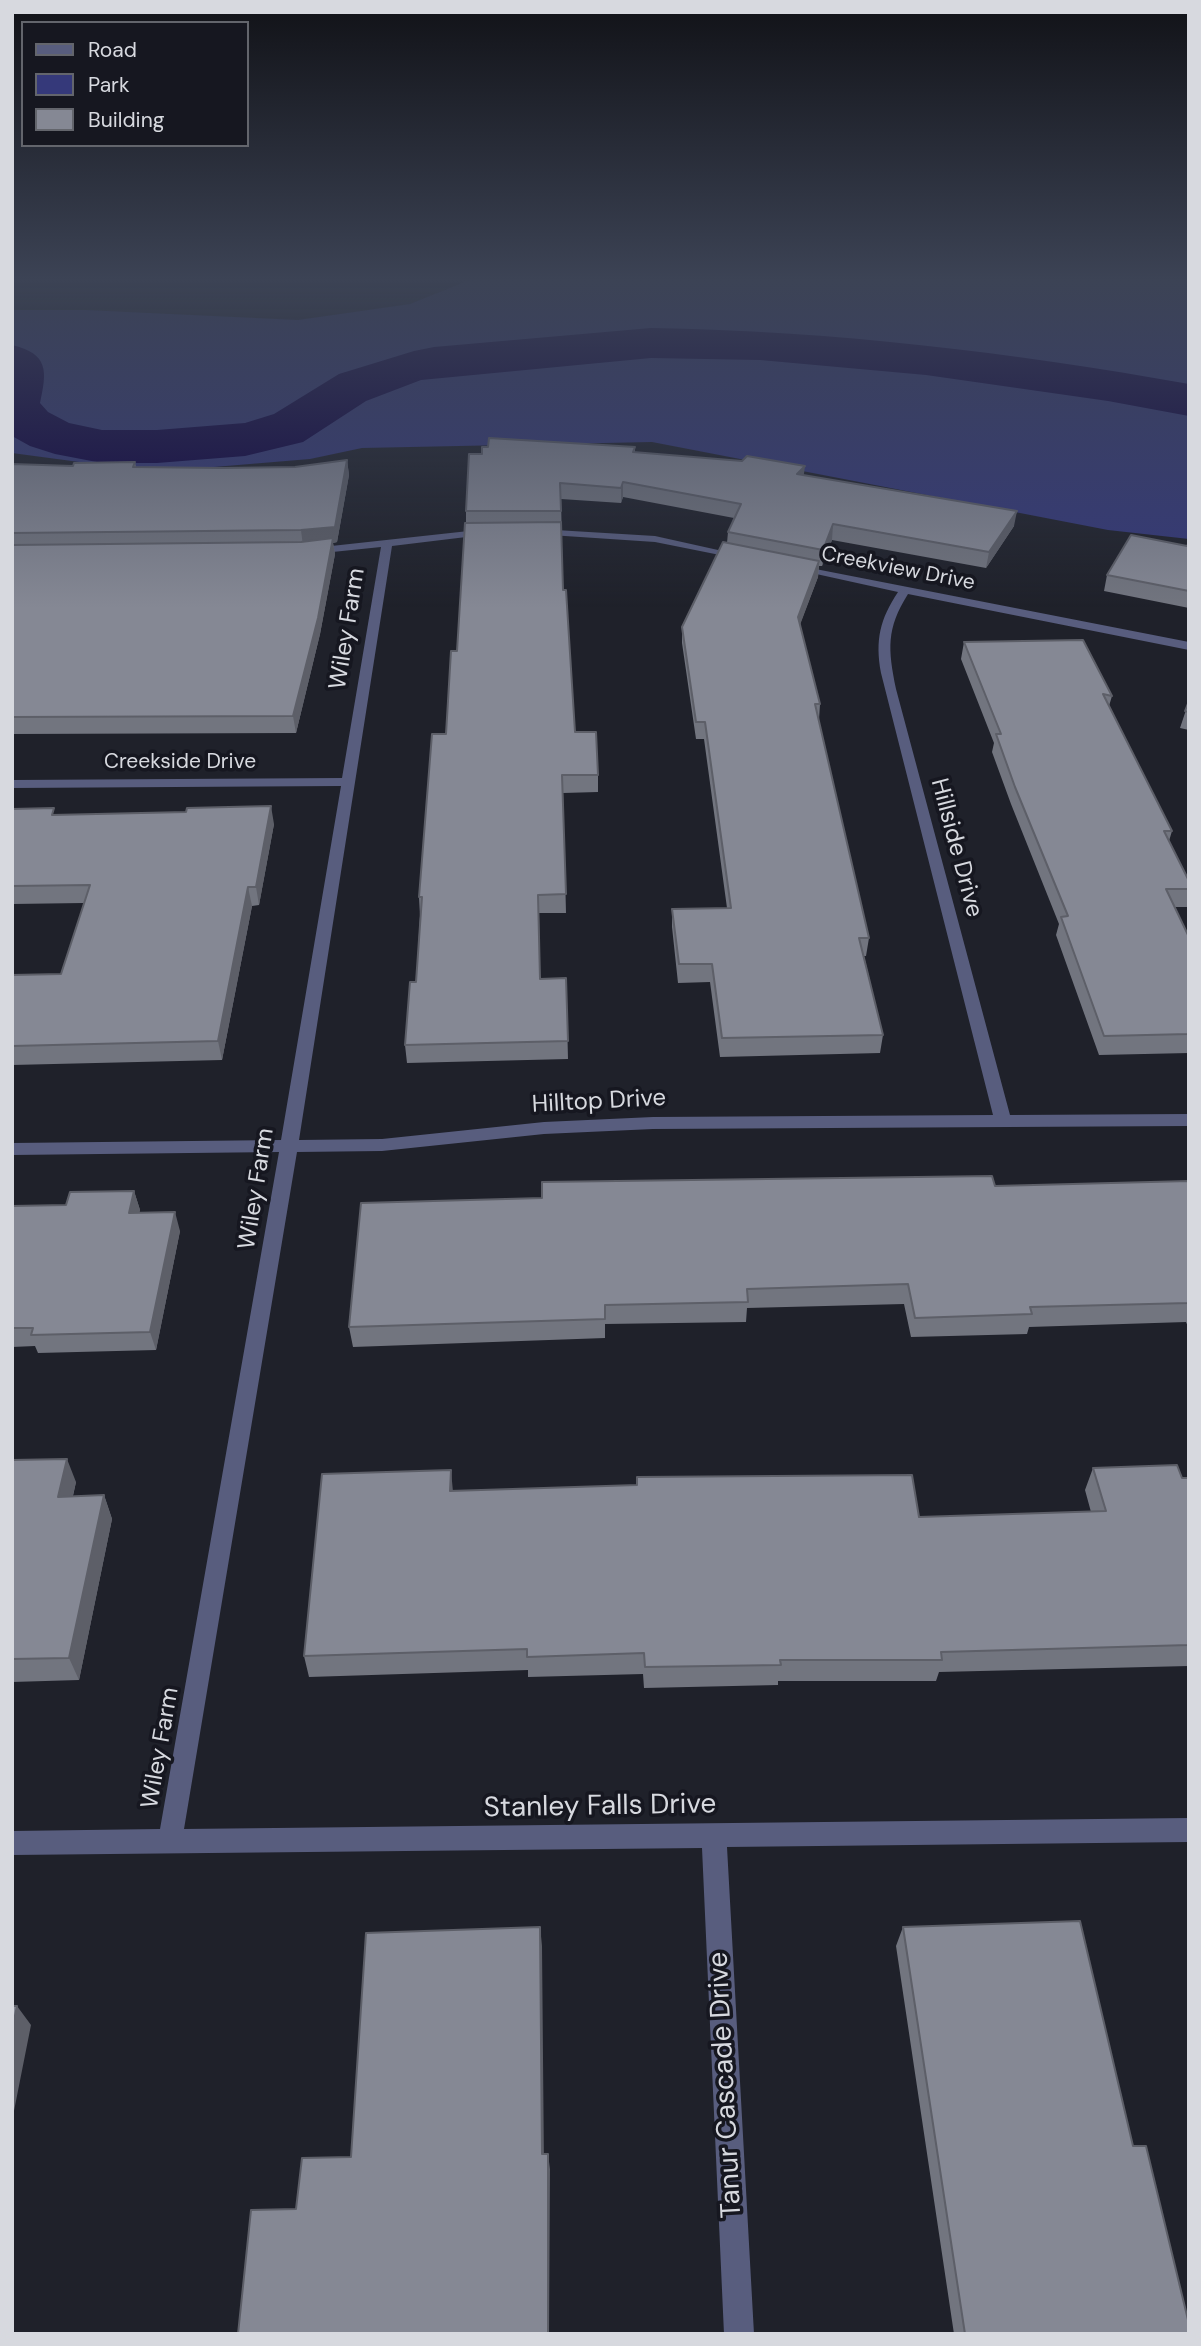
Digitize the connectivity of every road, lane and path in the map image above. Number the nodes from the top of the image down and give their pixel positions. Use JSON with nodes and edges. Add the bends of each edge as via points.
{"nodes":[{"id":1,"x":499,"y":532,"type":"edge"},
{"id":2,"x":524,"y":532,"type":"edge"},
{"id":3,"x":387,"y":544,"type":"junction"},
{"id":4,"x":303,"y":552,"type":"edge"},
{"id":5,"x":747,"y":558,"type":"edge"},
{"id":6,"x":787,"y":566,"type":"edge"},
{"id":7,"x":905,"y":590,"type":"junction"},
{"id":8,"x":1189,"y":646,"type":"edge"},
{"id":9,"x":348,"y":782,"type":"junction"},
{"id":10,"x":12,"y":783,"type":"edge"},
{"id":11,"x":1189,"y":1120,"type":"edge"},
{"id":12,"x":1003,"y":1121,"type":"junction"},
{"id":13,"x":289,"y":1147,"type":"junction"},
{"id":14,"x":12,"y":1149,"type":"edge"},
{"id":15,"x":1189,"y":1830,"type":"edge"},
{"id":16,"x":714,"y":1836,"type":"junction"},
{"id":17,"x":170,"y":1841,"type":"junction"},
{"id":18,"x":12,"y":1843,"type":"edge"},
{"id":19,"x":739,"y":2334,"type":"edge"}],
"edges":[{"from":1,"to":3,"type":"street"},
{"from":2,"to":5,"type":"street","via":[[655,539]]},
{"from":3,"to":4,"type":"street"},
{"from":3,"to":9,"type":"street","name":"Wiley Farm"},
{"from":6,"to":7,"type":"street","name":"Creekview Drive"},
{"from":7,"to":8,"type":"street","name":"Creekview Drive"},
{"from":7,"to":12,"type":"street","name":"Hillside Drive","via":[[890,613],[882,645],[890,689]]},
{"from":9,"to":10,"type":"street","name":"Creekside Drive"},
{"from":9,"to":13,"type":"street","name":"Wiley Farm"},
{"from":11,"to":12,"type":"street","name":"Hilltop Drive"},
{"from":12,"to":13,"type":"street","name":"Hilltop Drive","via":[[653,1122],[382,1145]]},
{"from":13,"to":14,"type":"street","name":"Hilltop Drive"},
{"from":13,"to":17,"type":"street","name":"Wiley Farm"},
{"from":15,"to":16,"type":"street","name":"Stanley Falls Drive"},
{"from":16,"to":17,"type":"street","name":"Stanley Falls Drive"},
{"from":16,"to":19,"type":"street","name":"Tanur Cascade Drive"},
{"from":17,"to":18,"type":"street","name":"Stanley Falls Drive"}]}
